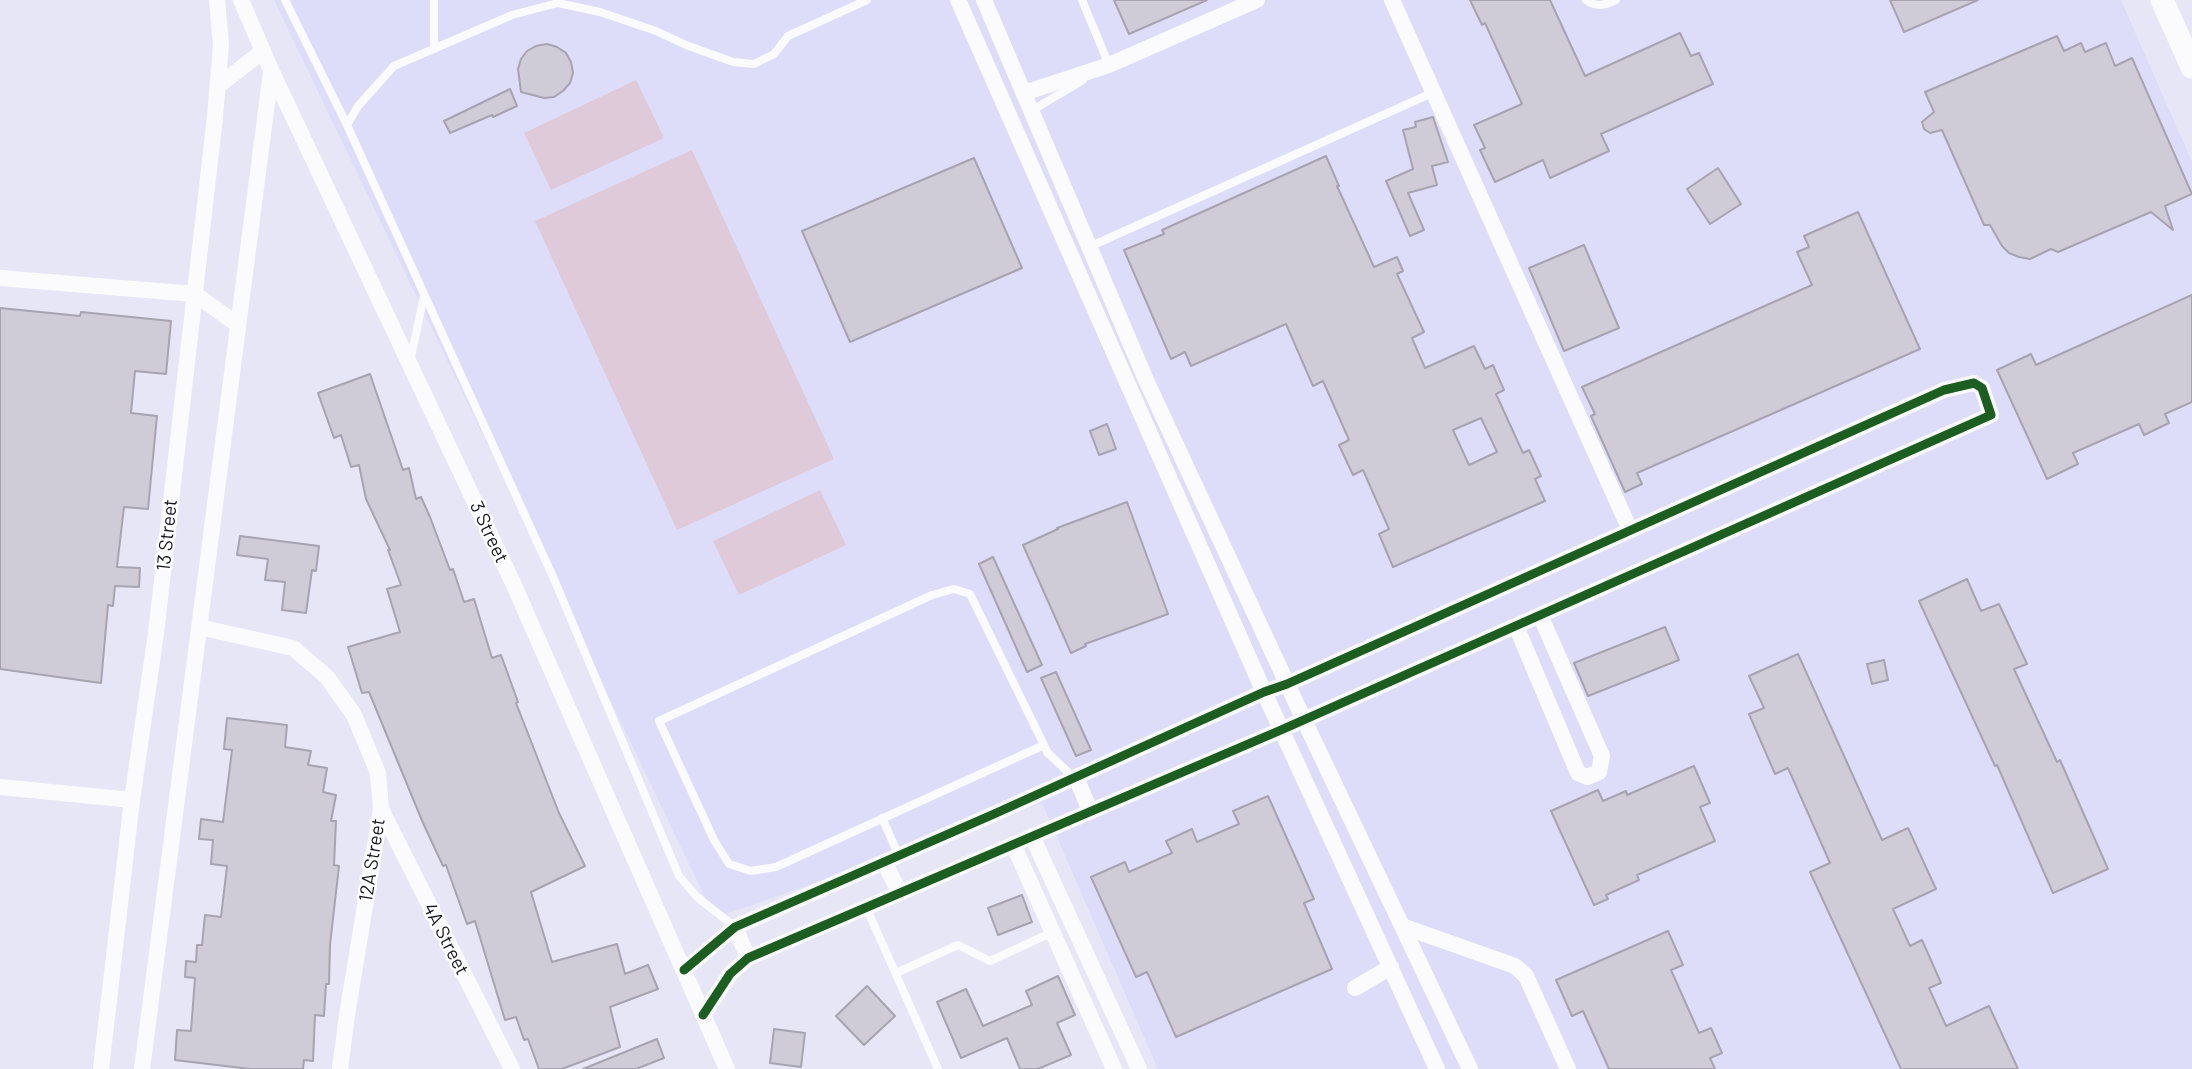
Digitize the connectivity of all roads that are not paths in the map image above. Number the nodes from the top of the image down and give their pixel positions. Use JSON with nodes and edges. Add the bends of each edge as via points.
{"nodes":[{"id":1,"x":217,"y":0,"type":"edge"},
{"id":2,"x":241,"y":0,"type":"edge"},
{"id":3,"x":285,"y":0,"type":"edge"},
{"id":4,"x":434,"y":0,"type":"edge"},
{"id":5,"x":867,"y":0,"type":"edge"},
{"id":6,"x":958,"y":0,"type":"edge"},
{"id":7,"x":984,"y":0,"type":"edge"},
{"id":8,"x":1082,"y":0,"type":"edge"},
{"id":9,"x":1392,"y":0,"type":"edge"},
{"id":10,"x":1587,"y":0,"type":"edge"},
{"id":11,"x":1616,"y":0,"type":"edge"},
{"id":12,"x":2162,"y":0,"type":"edge"},
{"id":13,"x":1253,"y":2,"type":"edge"},
{"id":14,"x":1195,"y":27,"type":"joint"},
{"id":15,"x":434,"y":49,"type":"junction"},
{"id":16,"x":263,"y":51,"type":"junction"},
{"id":17,"x":1109,"y":65,"type":"junction"},
{"id":18,"x":2192,"y":67,"type":"edge"},
{"id":19,"x":271,"y":70,"type":"junction"},
{"id":20,"x":218,"y":86,"type":"junction"},
{"id":21,"x":1024,"y":93,"type":"junction"},
{"id":22,"x":1432,"y":93,"type":"junction"},
{"id":23,"x":1031,"y":111,"type":"junction"},
{"id":24,"x":1009,"y":118,"type":"junction"},
{"id":25,"x":347,"y":125,"type":"junction"},
{"id":26,"x":1089,"y":247,"type":"junction"},
{"id":27,"x":0,"y":278,"type":"edge"},
{"id":28,"x":195,"y":294,"type":"junction"},
{"id":29,"x":424,"y":296,"type":"junction"},
{"id":30,"x":238,"y":325,"type":"junction"},
{"id":31,"x":410,"y":364,"type":"junction"},
{"id":32,"x":1146,"y":380,"type":"junction"},
{"id":33,"x":1129,"y":389,"type":"junction"},
{"id":34,"x":1630,"y":530,"type":"junction"},
{"id":35,"x":1540,"y":615,"type":"junction"},
{"id":36,"x":1516,"y":626,"type":"junction"},
{"id":37,"x":199,"y":627,"type":"junction"},
{"id":38,"x":1287,"y":684,"type":"junction"},
{"id":39,"x":1264,"y":692,"type":"junction"},
{"id":40,"x":1304,"y":720,"type":"junction"},
{"id":41,"x":1281,"y":730,"type":"junction"},
{"id":42,"x":1044,"y":745,"type":"junction"},
{"id":43,"x":1075,"y":778,"type":"junction"},
{"id":44,"x":0,"y":787,"type":"edge"},
{"id":45,"x":132,"y":800,"type":"junction"},
{"id":46,"x":381,"y":809,"type":"junction"},
{"id":47,"x":1090,"y":811,"type":"junction"},
{"id":48,"x":882,"y":818,"type":"junction"},
{"id":49,"x":1032,"y":836,"type":"junction"},
{"id":50,"x":1013,"y":844,"type":"junction"},
{"id":51,"x":892,"y":859,"type":"junction"},
{"id":52,"x":900,"y":893,"type":"junction"},
{"id":53,"x":866,"y":907,"type":"junction"},
{"id":54,"x":1402,"y":926,"type":"junction"},
{"id":55,"x":735,"y":927,"type":"junction"},
{"id":56,"x":1053,"y":932,"type":"junction"},
{"id":57,"x":748,"y":958,"type":"junction"},
{"id":58,"x":1391,"y":967,"type":"junction"},
{"id":59,"x":684,"y":970,"type":"junction"},
{"id":60,"x":896,"y":973,"type":"junction"},
{"id":61,"x":1355,"y":988,"type":"dead end"},
{"id":62,"x":703,"y":1015,"type":"junction"},
{"id":63,"x":101,"y":1069,"type":"edge"},
{"id":64,"x":142,"y":1069,"type":"edge"},
{"id":65,"x":340,"y":1069,"type":"edge"},
{"id":66,"x":512,"y":1069,"type":"edge"},
{"id":67,"x":727,"y":1069,"type":"edge"},
{"id":68,"x":938,"y":1069,"type":"edge"},
{"id":69,"x":1114,"y":1069,"type":"edge"},
{"id":70,"x":1139,"y":1069,"type":"edge"},
{"id":71,"x":1437,"y":1069,"type":"edge"},
{"id":72,"x":1471,"y":1069,"type":"edge"},
{"id":73,"x":1568,"y":1069,"type":"edge"}],
"edges":[{"from":1,"to":20,"type":"street","name":"13 Street"},
{"from":2,"to":16,"type":"street","name":"3 Street"},
{"from":3,"to":25,"type":"lane"},
{"from":4,"to":15,"type":"lane"},
{"from":5,"to":15,"type":"lane","via":[[788,36],[774,54],[754,64],[733,62],[600,12],[558,3],[512,15]]},
{"from":6,"to":24,"type":"street"},
{"from":7,"to":21,"type":"street"},
{"from":8,"to":17,"type":"lane"},
{"from":9,"to":22,"type":"street"},
{"from":10,"to":11,"type":"lane","via":[[1603,6]]},
{"from":12,"to":18,"type":"main road"},
{"from":13,"to":14,"type":"street"},
{"from":14,"to":17,"type":"lane"},
{"from":15,"to":25,"type":"lane","via":[[394,66]]},
{"from":16,"to":19,"type":"street","name":"3 Street"},
{"from":16,"to":20,"type":"street"},
{"from":17,"to":21,"type":"street"},
{"from":17,"to":23,"type":"lane"},
{"from":19,"to":30,"type":"street"},
{"from":19,"to":31,"type":"street","name":"3 Street"},
{"from":20,"to":28,"type":"street","name":"13 Street"},
{"from":21,"to":23,"type":"street"},
{"from":22,"to":26,"type":"lane"},
{"from":22,"to":34,"type":"street"},
{"from":23,"to":24,"type":"street"},
{"from":23,"to":26,"type":"street"},
{"from":24,"to":33,"type":"street"},
{"from":25,"to":29,"type":"lane"},
{"from":26,"to":32,"type":"street"},
{"from":27,"to":28,"type":"street"},
{"from":28,"to":30,"type":"street"},
{"from":28,"to":45,"type":"street","name":"13 Street"},
{"from":29,"to":31,"type":"lane"},
{"from":29,"to":55,"type":"lane","via":[[554,579],[679,876]]},
{"from":30,"to":37,"type":"street"},
{"from":31,"to":59,"type":"street","name":"3 Street","via":[[513,583]]},
{"from":32,"to":33,"type":"street"},
{"from":32,"to":38,"type":"street"},
{"from":33,"to":39,"type":"street"},
{"from":34,"to":35,"type":"street","via":[[1944,390],[1974,383],[1982,388],[1991,415]]},
{"from":34,"to":38,"type":"street"},
{"from":35,"to":36,"type":"street"},
{"from":35,"to":36,"type":"street","via":[[1602,756],[1599,772],[1587,777],[1578,773]]},
{"from":36,"to":40,"type":"street"},
{"from":37,"to":46,"type":"street","name":"12A Street","via":[[293,648],[327,677],[354,715],[378,773]]},
{"from":37,"to":64,"type":"street"},
{"from":38,"to":39,"type":"street"},
{"from":38,"to":40,"type":"street"},
{"from":39,"to":41,"type":"street"},
{"from":39,"to":43,"type":"street"},
{"from":40,"to":41,"type":"street"},
{"from":40,"to":54,"type":"street"},
{"from":41,"to":47,"type":"street"},
{"from":41,"to":58,"type":"street"},
{"from":42,"to":43,"type":"lane"},
{"from":42,"to":48,"type":"lane"},
{"from":42,"to":48,"type":"lane","via":[[970,594],[954,589],[932,595],[659,721],[729,864],[751,871],[776,867]]},
{"from":43,"to":47,"type":"street"},
{"from":43,"to":51,"type":"street"},
{"from":44,"to":45,"type":"street"},
{"from":45,"to":63,"type":"street","name":"13 Street"},
{"from":46,"to":65,"type":"street","name":"12A Street"},
{"from":46,"to":66,"type":"street","name":"4A Street"},
{"from":47,"to":49,"type":"street"},
{"from":48,"to":51,"type":"lane"},
{"from":49,"to":50,"type":"street"},
{"from":49,"to":70,"type":"street"},
{"from":50,"to":52,"type":"street"},
{"from":50,"to":56,"type":"street"},
{"from":51,"to":52,"type":"street"},
{"from":51,"to":55,"type":"street"},
{"from":52,"to":53,"type":"street"},
{"from":53,"to":57,"type":"street"},
{"from":53,"to":60,"type":"lane"},
{"from":54,"to":72,"type":"street"},
{"from":54,"to":73,"type":"street","via":[[1515,966],[1526,976]]},
{"from":55,"to":57,"type":"street"},
{"from":55,"to":59,"type":"street"},
{"from":56,"to":60,"type":"lane","via":[[989,961],[958,945]]},
{"from":56,"to":69,"type":"street"},
{"from":57,"to":62,"type":"street","via":[[730,974]]},
{"from":58,"to":61,"type":"street"},
{"from":58,"to":71,"type":"street"},
{"from":59,"to":62,"type":"street","name":"3 Street"},
{"from":60,"to":68,"type":"lane"},
{"from":62,"to":67,"type":"street","name":"3 Street"}]}
